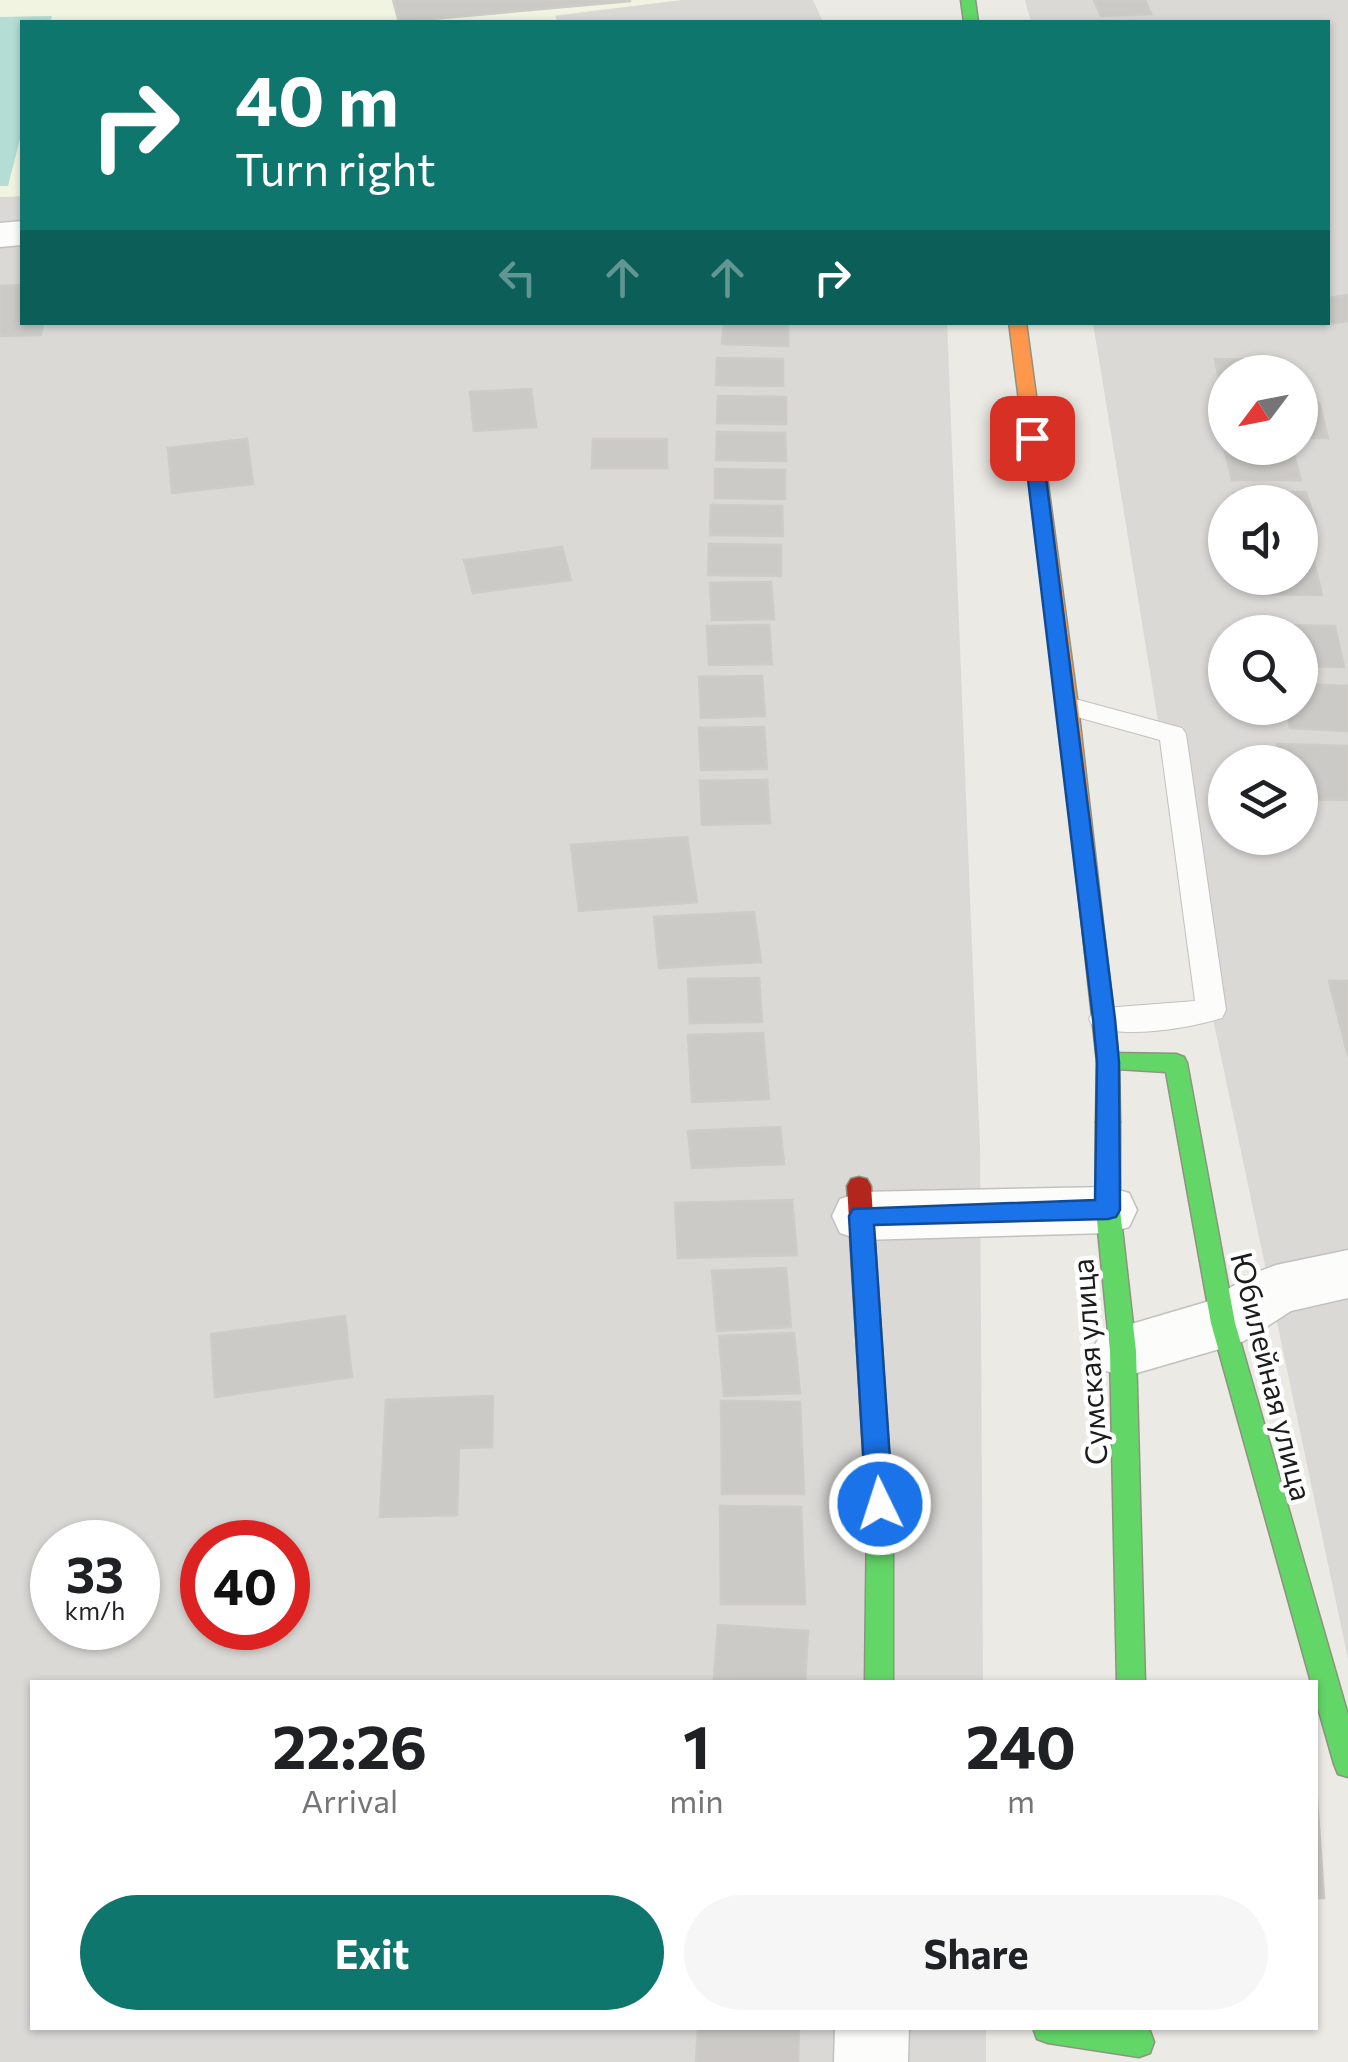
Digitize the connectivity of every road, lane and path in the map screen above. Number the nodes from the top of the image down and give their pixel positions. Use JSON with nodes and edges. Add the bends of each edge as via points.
{"nodes":[{"id":1,"x":1017,"y":325,"type":"edge"},
{"id":2,"x":1068,"y":706,"type":"junction"},
{"id":3,"x":1104,"y":1019,"type":"junction"},
{"id":4,"x":1108,"y":1062,"type":"junction"},
{"id":5,"x":860,"y":1201,"type":"joint"},
{"id":6,"x":1108,"y":1210,"type":"junction"},
{"id":7,"x":1348,"y":1274,"type":"edge"},
{"id":8,"x":1223,"y":1324,"type":"junction"},
{"id":9,"x":1122,"y":1351,"type":"junction"},
{"id":10,"x":879,"y":1680,"type":"edge"},
{"id":11,"x":1131,"y":1680,"type":"edge"},
{"id":12,"x":1348,"y":1764,"type":"edge"},
{"id":13,"x":872,"y":2030,"type":"edge"},
{"id":14,"x":1059,"y":2030,"type":"edge"},
{"id":15,"x":1139,"y":2044,"type":"edge"},
{"id":16,"x":871,"y":2062,"type":"edge"}],
"edges":[{"from":1,"to":2,"type":"main road","name":"Сумская улица"},
{"from":2,"to":3,"type":"main road","name":"Сумская улица"},
{"from":2,"to":3,"type":"lane","via":[[1174,734],[1211,1010]]},
{"from":3,"to":4,"type":"main road","name":"Сумская улица"},
{"from":4,"to":6,"type":"main road","name":"Сумская улица"},
{"from":4,"to":8,"type":"main road","name":"Юбилейная улица","via":[[1176,1063]]},
{"from":5,"to":6,"type":"street"},
{"from":5,"to":10,"type":"main road","via":[[882,1540]]},
{"from":6,"to":9,"type":"main road","name":"Сумская улица"},
{"from":7,"to":8,"type":"street","via":[[1276,1290]]},
{"from":8,"to":9,"type":"street"},
{"from":8,"to":12,"type":"main road","name":"Юбилейная улица"},
{"from":9,"to":11,"type":"main road","name":"Сумская улица"},
{"from":13,"to":16,"type":"street"},
{"from":14,"to":15,"type":"main road"}]}
